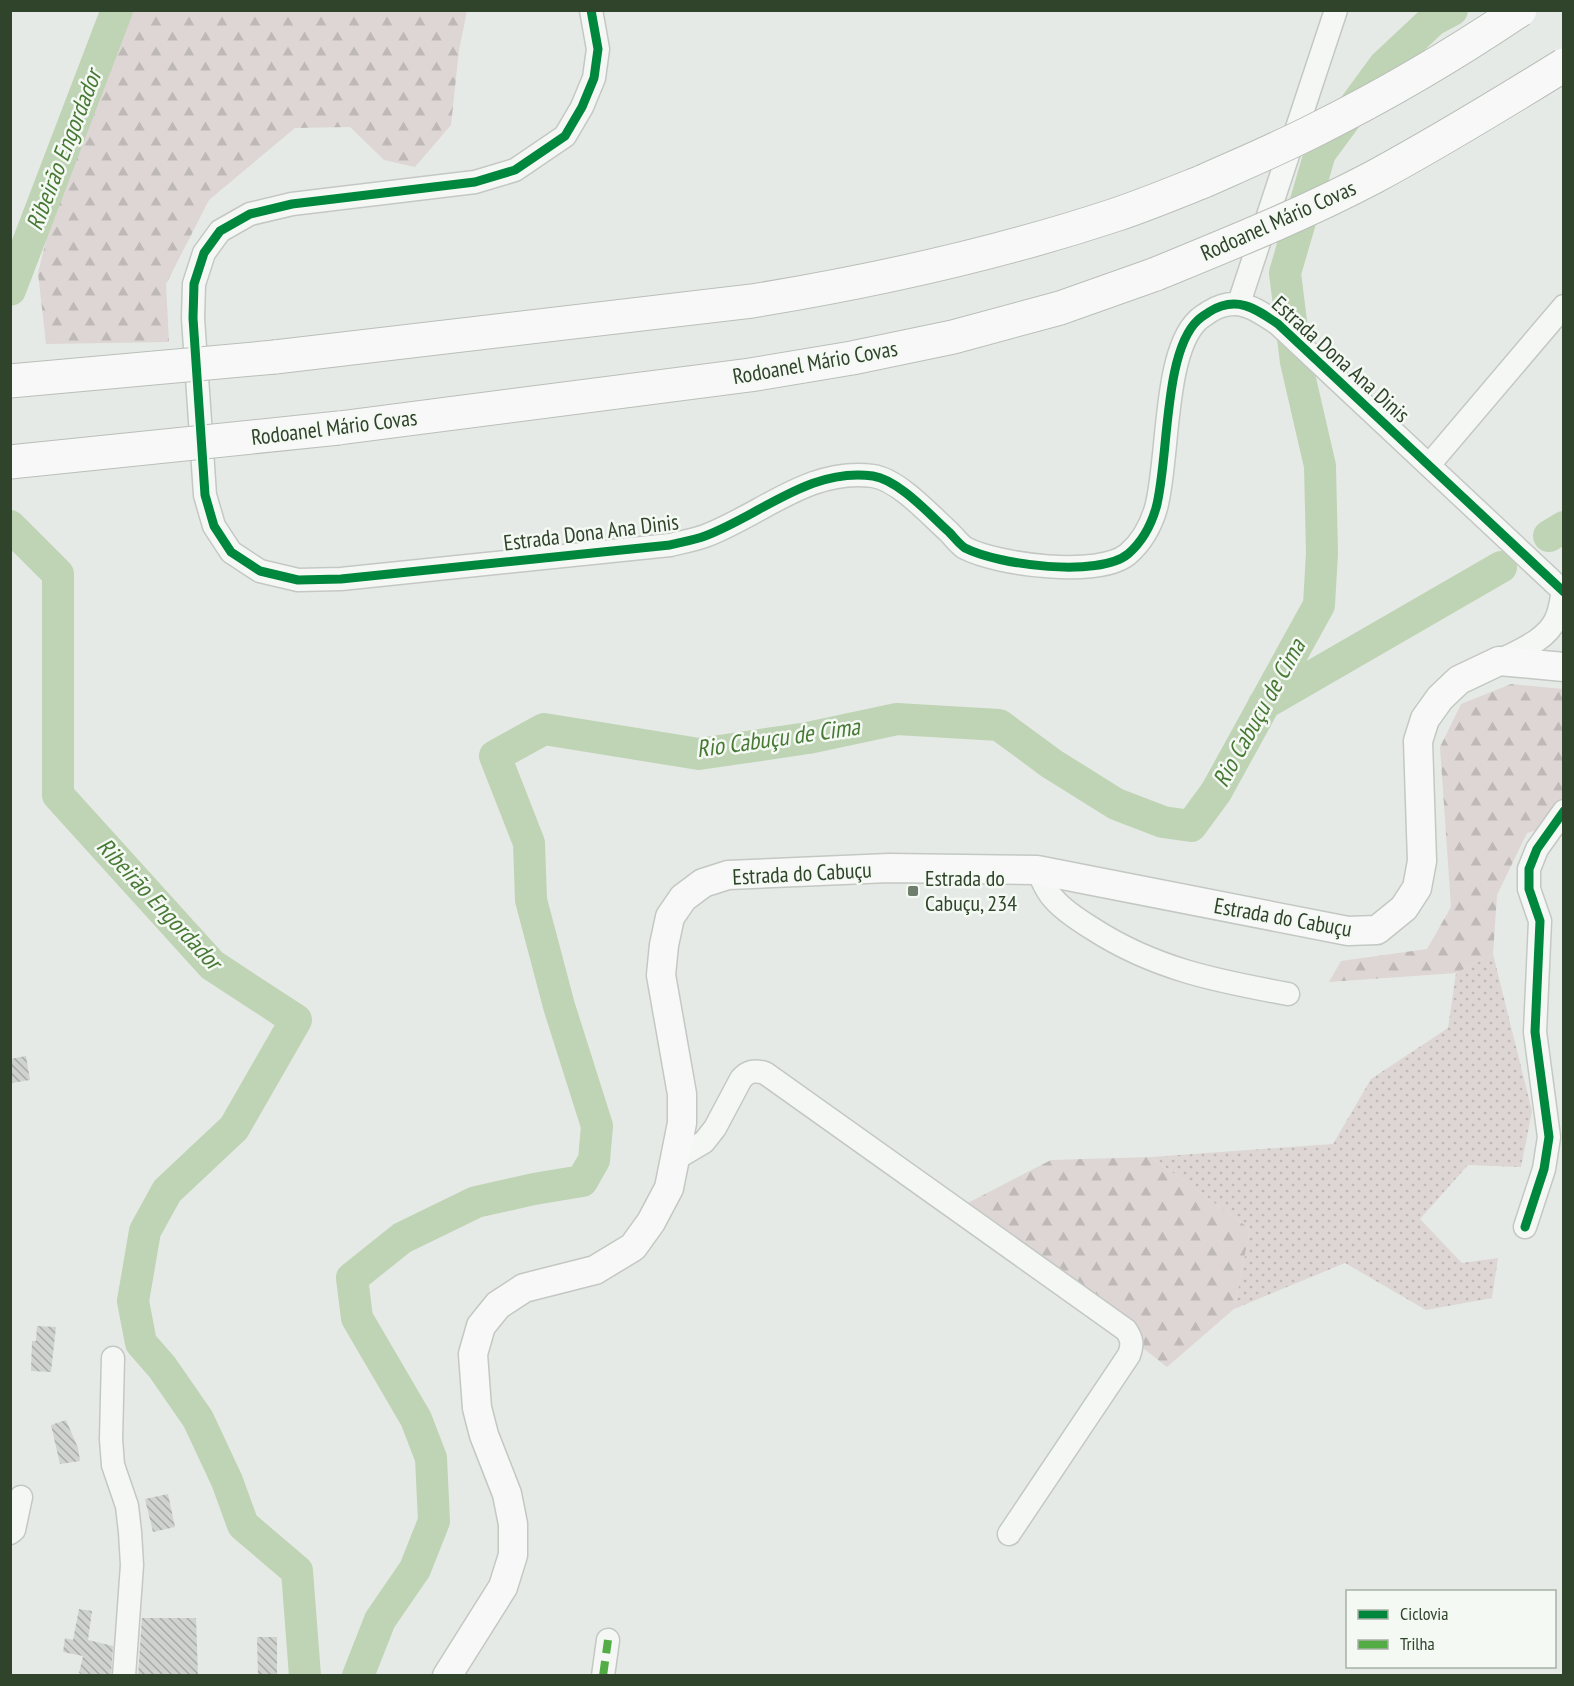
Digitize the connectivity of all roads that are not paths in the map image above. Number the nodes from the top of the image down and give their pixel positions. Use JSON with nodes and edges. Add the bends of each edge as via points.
{"nodes":[{"id":1,"x":591,"y":10,"type":"edge"},
{"id":2,"x":1520,"y":10,"type":"edge"},
{"id":3,"x":1332,"y":13,"type":"edge"},
{"id":4,"x":1563,"y":65,"type":"edge"},
{"id":5,"x":1239,"y":303,"type":"junction"},
{"id":6,"x":1563,"y":306,"type":"edge"},
{"id":7,"x":10,"y":381,"type":"edge"},
{"id":8,"x":10,"y":462,"type":"edge"},
{"id":9,"x":1429,"y":465,"type":"junction"},
{"id":10,"x":1563,"y":592,"type":"edge"},
{"id":11,"x":1499,"y":661,"type":"junction"},
{"id":12,"x":1563,"y":667,"type":"edge"},
{"id":13,"x":1563,"y":811,"type":"edge"},
{"id":14,"x":1037,"y":870,"type":"junction"},
{"id":15,"x":1288,"y":994,"type":"dead end"},
{"id":16,"x":676,"y":1158,"type":"junction"},
{"id":17,"x":1525,"y":1227,"type":"dead end"},
{"id":18,"x":113,"y":1359,"type":"dead end"},
{"id":19,"x":21,"y":1497,"type":"dead end"},
{"id":20,"x":10,"y":1533,"type":"edge"},
{"id":21,"x":1009,"y":1534,"type":"dead end"},
{"id":22,"x":608,"y":1640,"type":"dead end"},
{"id":23,"x":124,"y":1676,"type":"edge"},
{"id":24,"x":447,"y":1676,"type":"edge"},
{"id":25,"x":603,"y":1676,"type":"edge"}],
"edges":[{"from":1,"to":5,"type":"street","name":"Estrada Dona Ana Dinis","via":[[598,50],[594,78],[582,107],[565,136],[515,170],[474,182],[292,204],[250,214],[220,231],[204,253],[194,284],[193,318],[205,495],[214,526],[231,552],[260,571],[298,580],[341,579],[670,545],[704,537],[805,486],[834,476],[874,476],[897,486],[964,547],[998,559],[1036,566],[1101,566],[1133,549],[1144,536],[1156,507],[1176,365],[1183,342],[1197,320],[1218,306]]},
{"from":2,"to":7,"type":"highway","bridge":true,"via":[[1475,41],[1317,129],[1204,181],[1115,215],[1012,246],[825,289],[740,302],[275,357]]},
{"from":3,"to":5,"type":"street"},
{"from":4,"to":8,"type":"highway","name":"Rodoanel Mário Covas","bridge":true,"via":[[1372,178],[1270,227],[1156,274],[953,337],[750,375],[339,428]]},
{"from":5,"to":9,"type":"street","name":"Estrada Dona Ana Dinis","via":[[1278,324]]},
{"from":6,"to":9,"type":"street"},
{"from":9,"to":10,"type":"street","name":"Estrada Dona Ana Dinis"},
{"from":10,"to":11,"type":"street","via":[[1556,620],[1547,632]]},
{"from":11,"to":12,"type":"main road"},
{"from":11,"to":14,"type":"main road","name":"Estrada do Cabuçu","via":[[1459,680],[1425,719],[1418,741],[1422,861],[1417,888],[1404,908],[1377,930],[1348,931]]},
{"from":13,"to":17,"type":"street","via":[[1529,869],[1529,889],[1540,921],[1535,1032],[1549,1137],[1544,1169]]},
{"from":14,"to":15,"type":"street","via":[[1052,898],[1112,942],[1149,960],[1229,983]]},
{"from":14,"to":16,"type":"main road","name":"Estrada do Cabuçu","via":[[889,868],[728,875],[703,883],[683,898],[670,917],[661,975],[682,1094]]},
{"from":16,"to":21,"type":"street","via":[[704,1142],[747,1072],[765,1072],[1126,1330],[1132,1346],[1129,1355]]},
{"from":16,"to":24,"type":"main road","name":"Estrada do Cabuçu","via":[[669,1188],[633,1247],[596,1270],[524,1288],[498,1305],[481,1326],[473,1354],[477,1408],[507,1494],[513,1524],[513,1555],[503,1587]]},
{"from":18,"to":23,"type":"street","via":[[113,1465],[127,1506],[132,1565]]},
{"from":19,"to":20,"type":"street"},
{"from":22,"to":25,"type":"street"}]}
